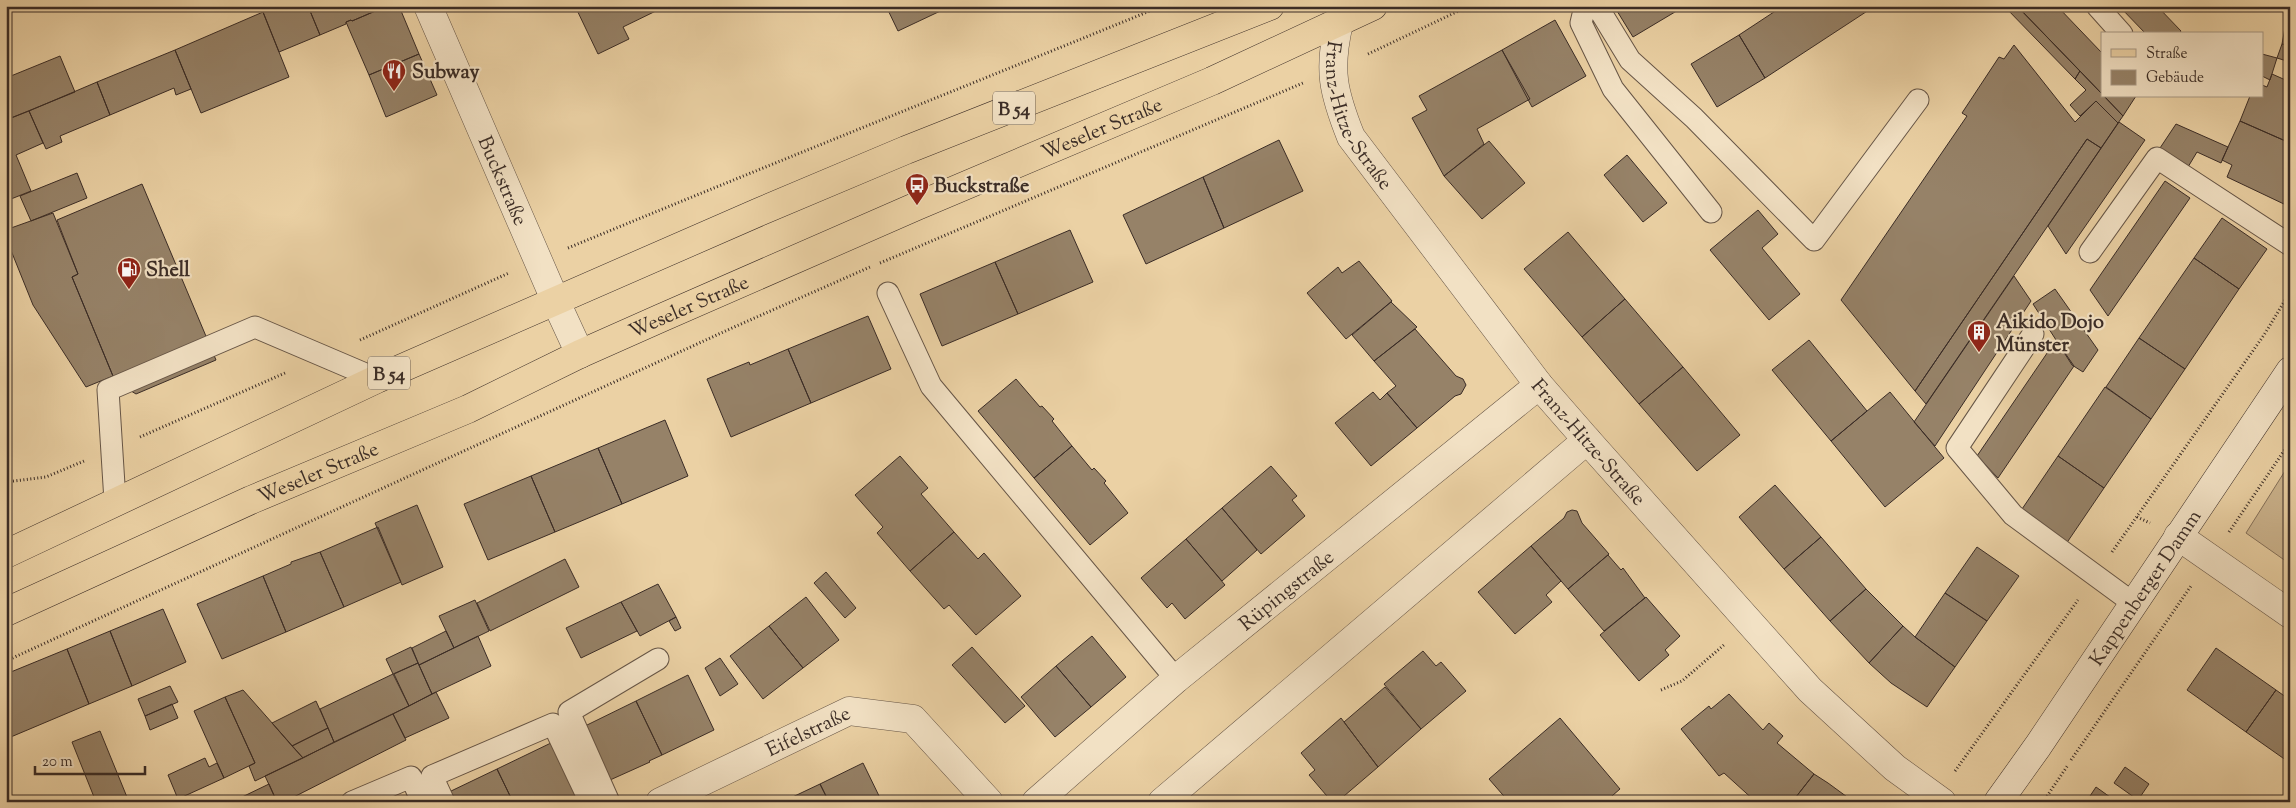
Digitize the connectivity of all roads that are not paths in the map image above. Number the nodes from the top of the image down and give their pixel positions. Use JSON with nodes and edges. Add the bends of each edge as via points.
{"nodes":[{"id":1,"x":428,"y":6,"type":"edge"},
{"id":2,"x":1270,"y":6,"type":"edge"},
{"id":3,"x":1373,"y":6,"type":"edge"},
{"id":4,"x":1585,"y":6,"type":"edge"},
{"id":5,"x":1597,"y":6,"type":"edge"},
{"id":6,"x":2097,"y":6,"type":"edge"},
{"id":7,"x":1339,"y":23,"type":"junction"},
{"id":8,"x":2120,"y":32,"type":"edge"},
{"id":9,"x":1918,"y":100,"type":"dead end"},
{"id":10,"x":1711,"y":212,"type":"dead end"},
{"id":11,"x":2290,"y":246,"type":"edge"},
{"id":12,"x":2090,"y":252,"type":"dead end"},
{"id":13,"x":888,"y":293,"type":"dead end"},
{"id":14,"x":556,"y":302,"type":"junction"},
{"id":15,"x":2033,"y":334,"type":"dead end"},
{"id":16,"x":580,"y":354,"type":"junction"},
{"id":17,"x":2290,"y":371,"type":"edge"},
{"id":18,"x":377,"y":378,"type":"junction"},
{"id":19,"x":1539,"y":384,"type":"junction"},
{"id":20,"x":1588,"y":440,"type":"junction"},
{"id":21,"x":115,"y":501,"type":"junction"},
{"id":22,"x":2178,"y":536,"type":"junction"},
{"id":23,"x":6,"y":554,"type":"edge"},
{"id":24,"x":2133,"y":603,"type":"junction"},
{"id":25,"x":2288,"y":609,"type":"edge"},
{"id":26,"x":6,"y":612,"type":"edge"},
{"id":27,"x":658,"y":658,"type":"dead end"},
{"id":28,"x":1176,"y":679,"type":"junction"},
{"id":29,"x":1939,"y":800,"type":"edge"},
{"id":30,"x":352,"y":802,"type":"edge"},
{"id":31,"x":422,"y":802,"type":"edge"},
{"id":32,"x":444,"y":802,"type":"edge"},
{"id":33,"x":590,"y":802,"type":"edge"},
{"id":34,"x":609,"y":802,"type":"edge"},
{"id":35,"x":660,"y":802,"type":"edge"},
{"id":36,"x":990,"y":802,"type":"edge"},
{"id":37,"x":1036,"y":802,"type":"edge"},
{"id":38,"x":1162,"y":802,"type":"edge"},
{"id":39,"x":1998,"y":802,"type":"edge"}],
"edges":[{"from":1,"to":14,"type":"street","name":"Buckstraße"},
{"from":2,"to":14,"type":"main road","number":"B 54","via":[[906,150]]},
{"from":3,"to":7,"type":"main road","name":"Weseler Straße","number":"B 54"},
{"from":4,"to":10,"type":"lane","via":[[1581,22],[1613,89]]},
{"from":5,"to":9,"type":"lane","via":[[1630,60],[1694,118],[1814,240]]},
{"from":6,"to":8,"type":"lane"},
{"from":7,"to":16,"type":"main road","name":"Weseler Straße","number":"B 54"},
{"from":7,"to":19,"type":"street","name":"Franz-Hitze-Straße","via":[[1332,71],[1337,101],[1351,137]]},
{"from":11,"to":12,"type":"lane","via":[[2157,158]]},
{"from":13,"to":28,"type":"lane","via":[[931,386]]},
{"from":14,"to":16,"type":"street","name":"Buckstraße"},
{"from":14,"to":18,"type":"main road","number":"B 54"},
{"from":15,"to":24,"type":"lane","via":[[1957,448],[2013,515]]},
{"from":16,"to":26,"type":"main road","name":"Weseler Straße","number":"B 54","via":[[468,409],[251,500]]},
{"from":17,"to":22,"type":"street","name":"Kappenberger Damm"},
{"from":18,"to":21,"type":"main road","number":"B 54"},
{"from":18,"to":21,"type":"lane","via":[[255,327],[108,390]]},
{"from":19,"to":20,"type":"street","name":"Franz-Hitze-Straße"},
{"from":19,"to":28,"type":"street","name":"Rüpingstraße"},
{"from":20,"to":29,"type":"street","name":"Franz-Hitze-Straße","via":[[1810,690],[1895,768]]},
{"from":20,"to":38,"type":"street"},
{"from":21,"to":23,"type":"main road","number":"B 54"},
{"from":22,"to":24,"type":"street","name":"Kappenberger Damm"},
{"from":22,"to":25,"type":"street"},
{"from":24,"to":39,"type":"street","name":"Kappenberger Damm"},
{"from":27,"to":34,"type":"lane","via":[[569,712]]},
{"from":28,"to":37,"type":"street","name":"Rüpingstraße"},
{"from":30,"to":31,"type":"lane","via":[[411,777]]},
{"from":32,"to":33,"type":"lane","via":[[432,776],[553,724]]},
{"from":35,"to":36,"type":"street","name":"Eifelstraße","via":[[849,711],[913,719]]}]}
